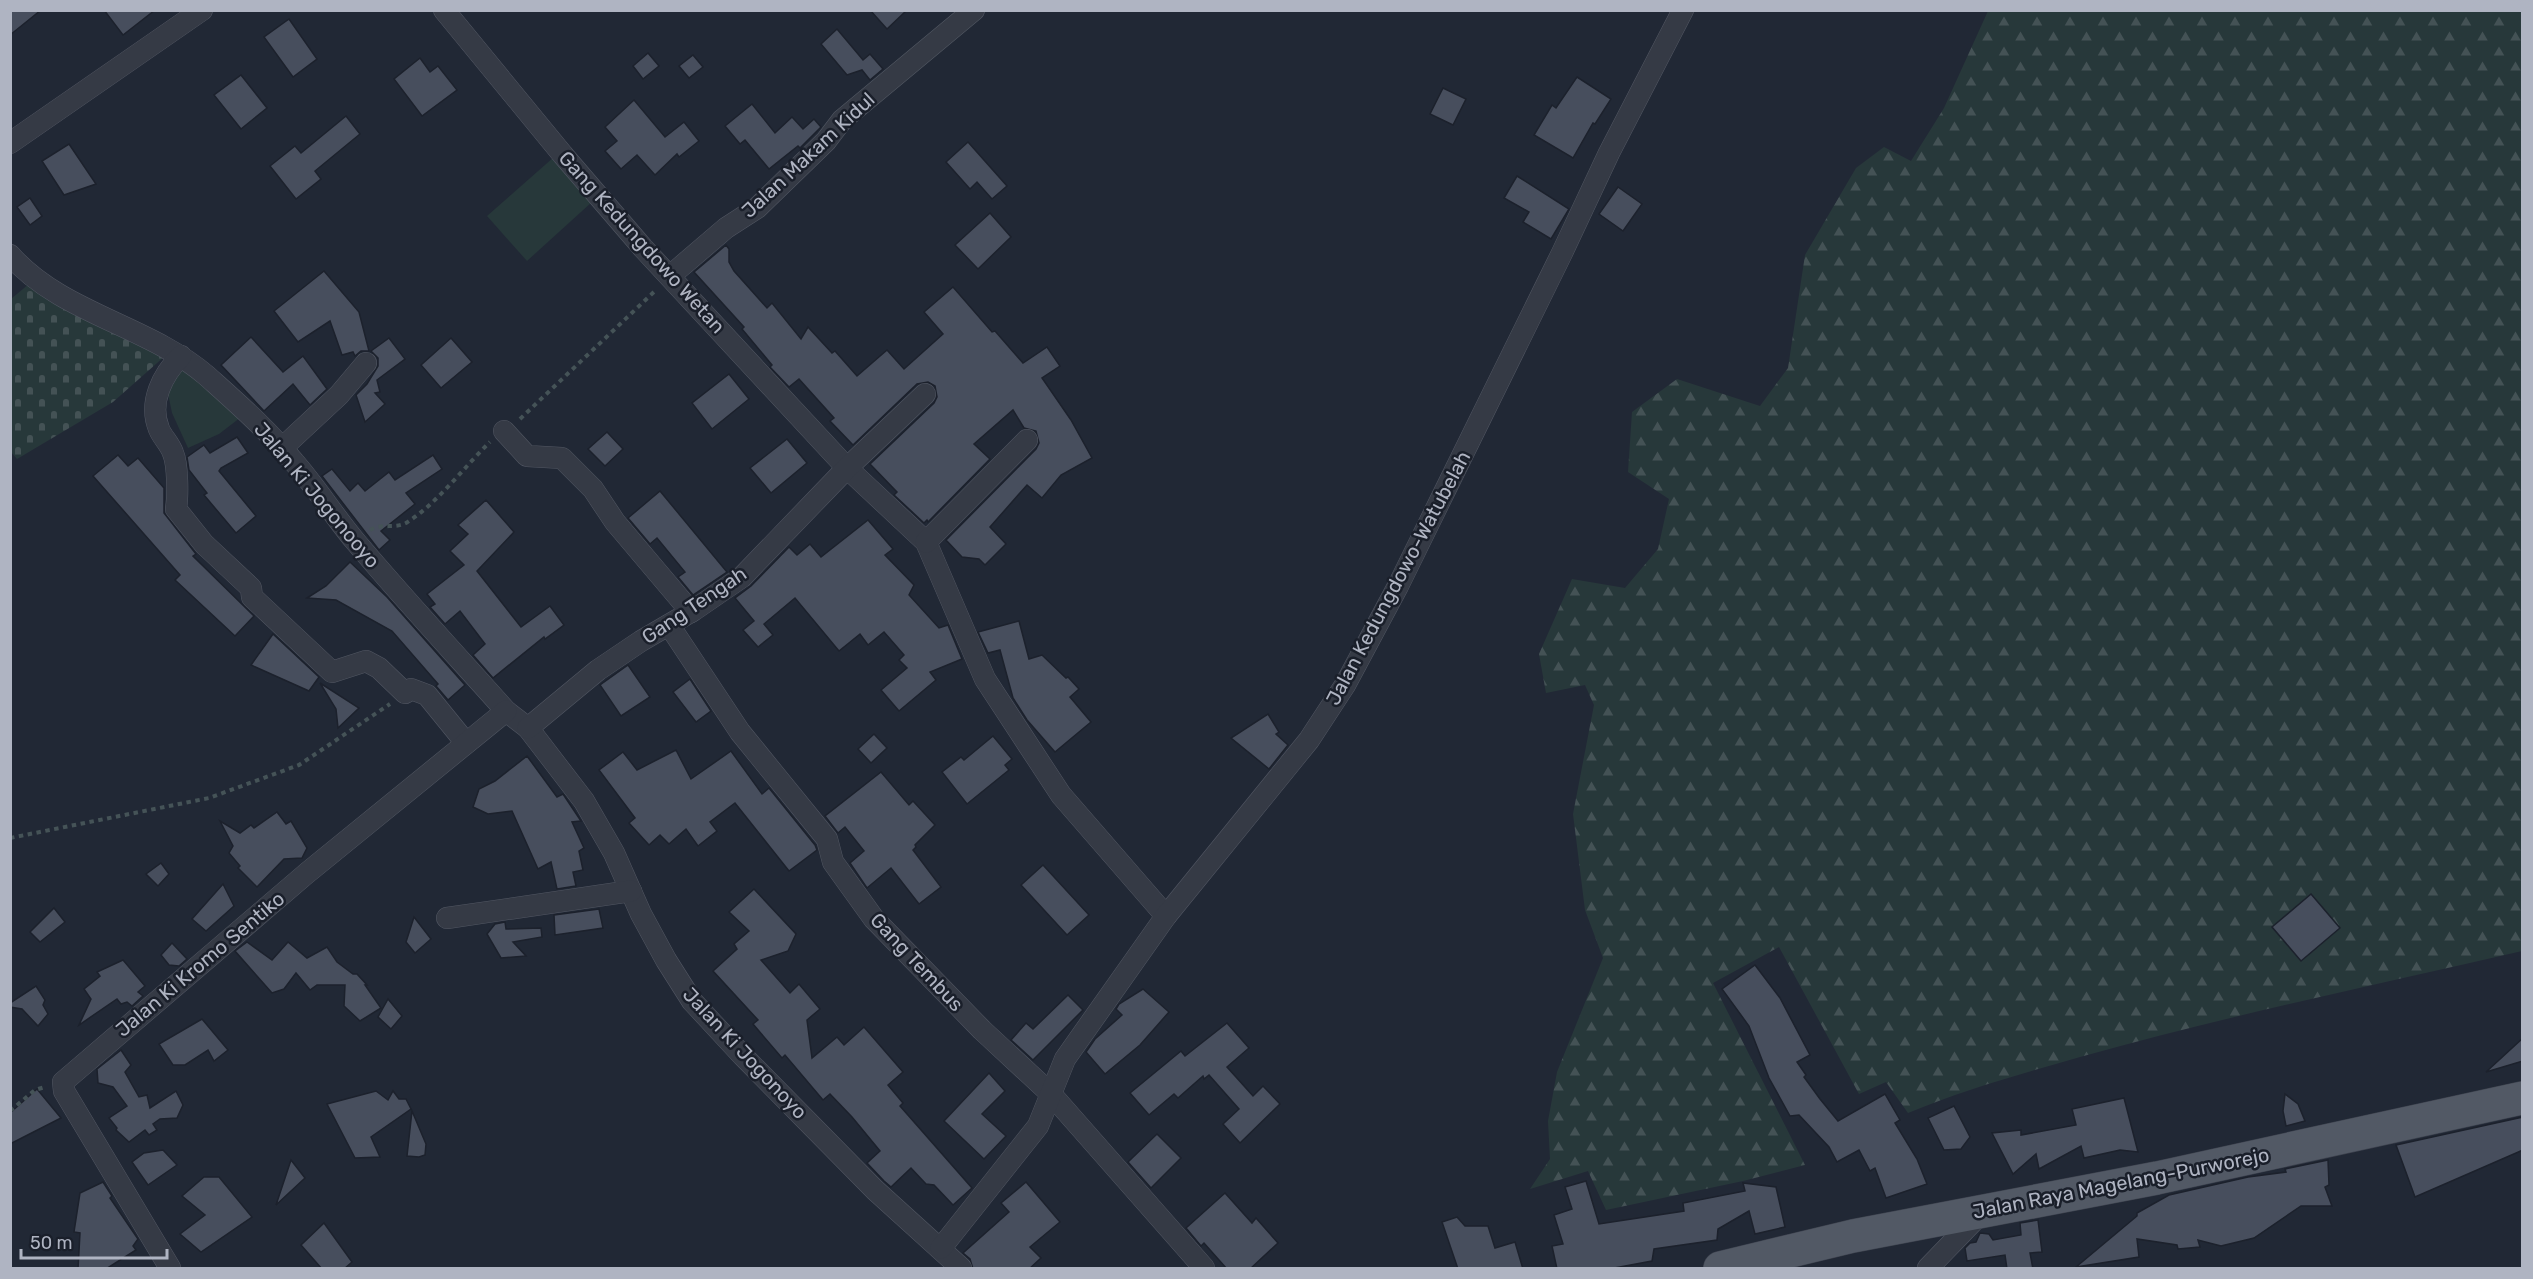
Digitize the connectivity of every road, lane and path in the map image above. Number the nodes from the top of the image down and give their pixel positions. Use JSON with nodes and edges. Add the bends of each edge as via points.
{"nodes":[{"id":1,"x":202,"y":10,"type":"edge"},
{"id":2,"x":444,"y":10,"type":"edge"},
{"id":3,"x":974,"y":10,"type":"edge"},
{"id":4,"x":1683,"y":10,"type":"edge"},
{"id":5,"x":10,"y":143,"type":"edge"},
{"id":6,"x":10,"y":255,"type":"edge"},
{"id":7,"x":670,"y":276,"type":"junction"},
{"id":8,"x":181,"y":356,"type":"junction"},
{"id":9,"x":366,"y":363,"type":"dead end"},
{"id":10,"x":925,"y":394,"type":"dead end"},
{"id":11,"x":504,"y":431,"type":"dead end"},
{"id":12,"x":1027,"y":440,"type":"dead end"},
{"id":13,"x":282,"y":448,"type":"junction"},
{"id":14,"x":847,"y":468,"type":"junction"},
{"id":15,"x":926,"y":542,"type":"junction"},
{"id":16,"x":691,"y":612,"type":"junction"},
{"id":17,"x":669,"y":625,"type":"junction"},
{"id":18,"x":405,"y":693,"type":"junction"},
{"id":19,"x":506,"y":711,"type":"junction"},
{"id":20,"x":528,"y":728,"type":"junction"},
{"id":21,"x":466,"y":743,"type":"junction"},
{"id":22,"x":10,"y":838,"type":"edge"},
{"id":23,"x":631,"y":891,"type":"junction"},
{"id":24,"x":1166,"y":916,"type":"junction"},
{"id":25,"x":447,"y":918,"type":"dead end"},
{"id":26,"x":63,"y":1082,"type":"junction"},
{"id":27,"x":1051,"y":1094,"type":"junction"},
{"id":28,"x":2523,"y":1098,"type":"edge"},
{"id":29,"x":10,"y":1111,"type":"edge"},
{"id":30,"x":1983,"y":1210,"type":"junction"},
{"id":31,"x":941,"y":1248,"type":"junction"},
{"id":32,"x":170,"y":1269,"type":"edge"},
{"id":33,"x":961,"y":1269,"type":"edge"},
{"id":34,"x":1204,"y":1269,"type":"edge"},
{"id":35,"x":1720,"y":1269,"type":"edge"},
{"id":36,"x":1928,"y":1269,"type":"edge"}],
"edges":[{"from":1,"to":5,"type":"street"},
{"from":2,"to":7,"type":"street","name":"Gang Kedungdowo Wetan","via":[[563,155]]},
{"from":3,"to":7,"type":"street","name":"Jalan Makam Kidul","via":[[842,120],[826,141],[757,208],[726,228]]},
{"from":4,"to":24,"type":"street","name":"Jalan Kedungdowo-Watubelah","via":[[1398,586],[1345,685],[1309,740]]},
{"from":6,"to":8,"type":"street","name":"Jalan Ki Jogonooyo","via":[[23,270],[54,292]]},
{"from":7,"to":14,"type":"street","name":"Gang Kedungdowo Wetan"},
{"from":8,"to":13,"type":"street","name":"Jalan Ki Jogonooyo"},
{"from":8,"to":18,"type":"street","via":[[161,384],[155,409],[159,429],[174,454],[176,509],[204,544],[251,588],[252,597],[332,672],[366,661]]},
{"from":9,"to":13,"type":"street"},
{"from":10,"to":14,"type":"street","name":"Gang Tengah"},
{"from":11,"to":16,"type":"street","via":[[527,456],[562,458],[592,489]]},
{"from":12,"to":15,"type":"street"},
{"from":13,"to":19,"type":"street","name":"Jalan Ki Jogonooyo","via":[[354,540]]},
{"from":14,"to":15,"type":"street","name":"Gang Kedungdowo Wetan"},
{"from":14,"to":16,"type":"street","name":"Gang Tengah","via":[[742,577]]},
{"from":15,"to":24,"type":"street","via":[[985,680],[1061,795]]},
{"from":16,"to":17,"type":"street","name":"Gang Tengah"},
{"from":17,"to":20,"type":"street","name":"Gang Tengah","via":[[598,670]]},
{"from":17,"to":27,"type":"street","name":"Gang Tembus","via":[[740,732],[827,839],[833,862],[874,919],[982,1030]]},
{"from":18,"to":21,"type":"street","via":[[411,689],[427,696]]},
{"from":18,"to":22,"type":"path","via":[[298,765],[209,798]]},
{"from":19,"to":20,"type":"street","name":"Jalan Ki Jogonoyo"},
{"from":19,"to":21,"type":"street","name":"Jalan Ki Kromo Sentiko"},
{"from":20,"to":23,"type":"street","name":"Jalan Ki Jogonoyo","via":[[584,801]]},
{"from":21,"to":26,"type":"street","name":"Jalan Ki Kromo Sentiko"},
{"from":23,"to":25,"type":"street"},
{"from":23,"to":31,"type":"street","name":"Jalan Ki Jogonoyo","via":[[692,1001],[876,1190]]},
{"from":24,"to":27,"type":"street","name":"Jalan Kedungdowo-Watubelah","via":[[1065,1059]]},
{"from":26,"to":29,"type":"path","via":[[35,1090]]},
{"from":26,"to":32,"type":"street","via":[[64,1091]]},
{"from":27,"to":31,"type":"street","name":"Jalan Kedungdowo-Watubelah","via":[[1038,1126]]},
{"from":27,"to":34,"type":"street","name":"Gang Tembus"},
{"from":28,"to":30,"type":"main road","name":"Jalan Raya Magelang-Purworejo","via":[[2157,1178]]},
{"from":30,"to":35,"type":"main road","name":"Jalan Raya Magelang-Purworejo","via":[[1853,1236]]},
{"from":30,"to":36,"type":"street"},
{"from":31,"to":33,"type":"street","name":"Jalan Ki Jogonoyo"}]}
